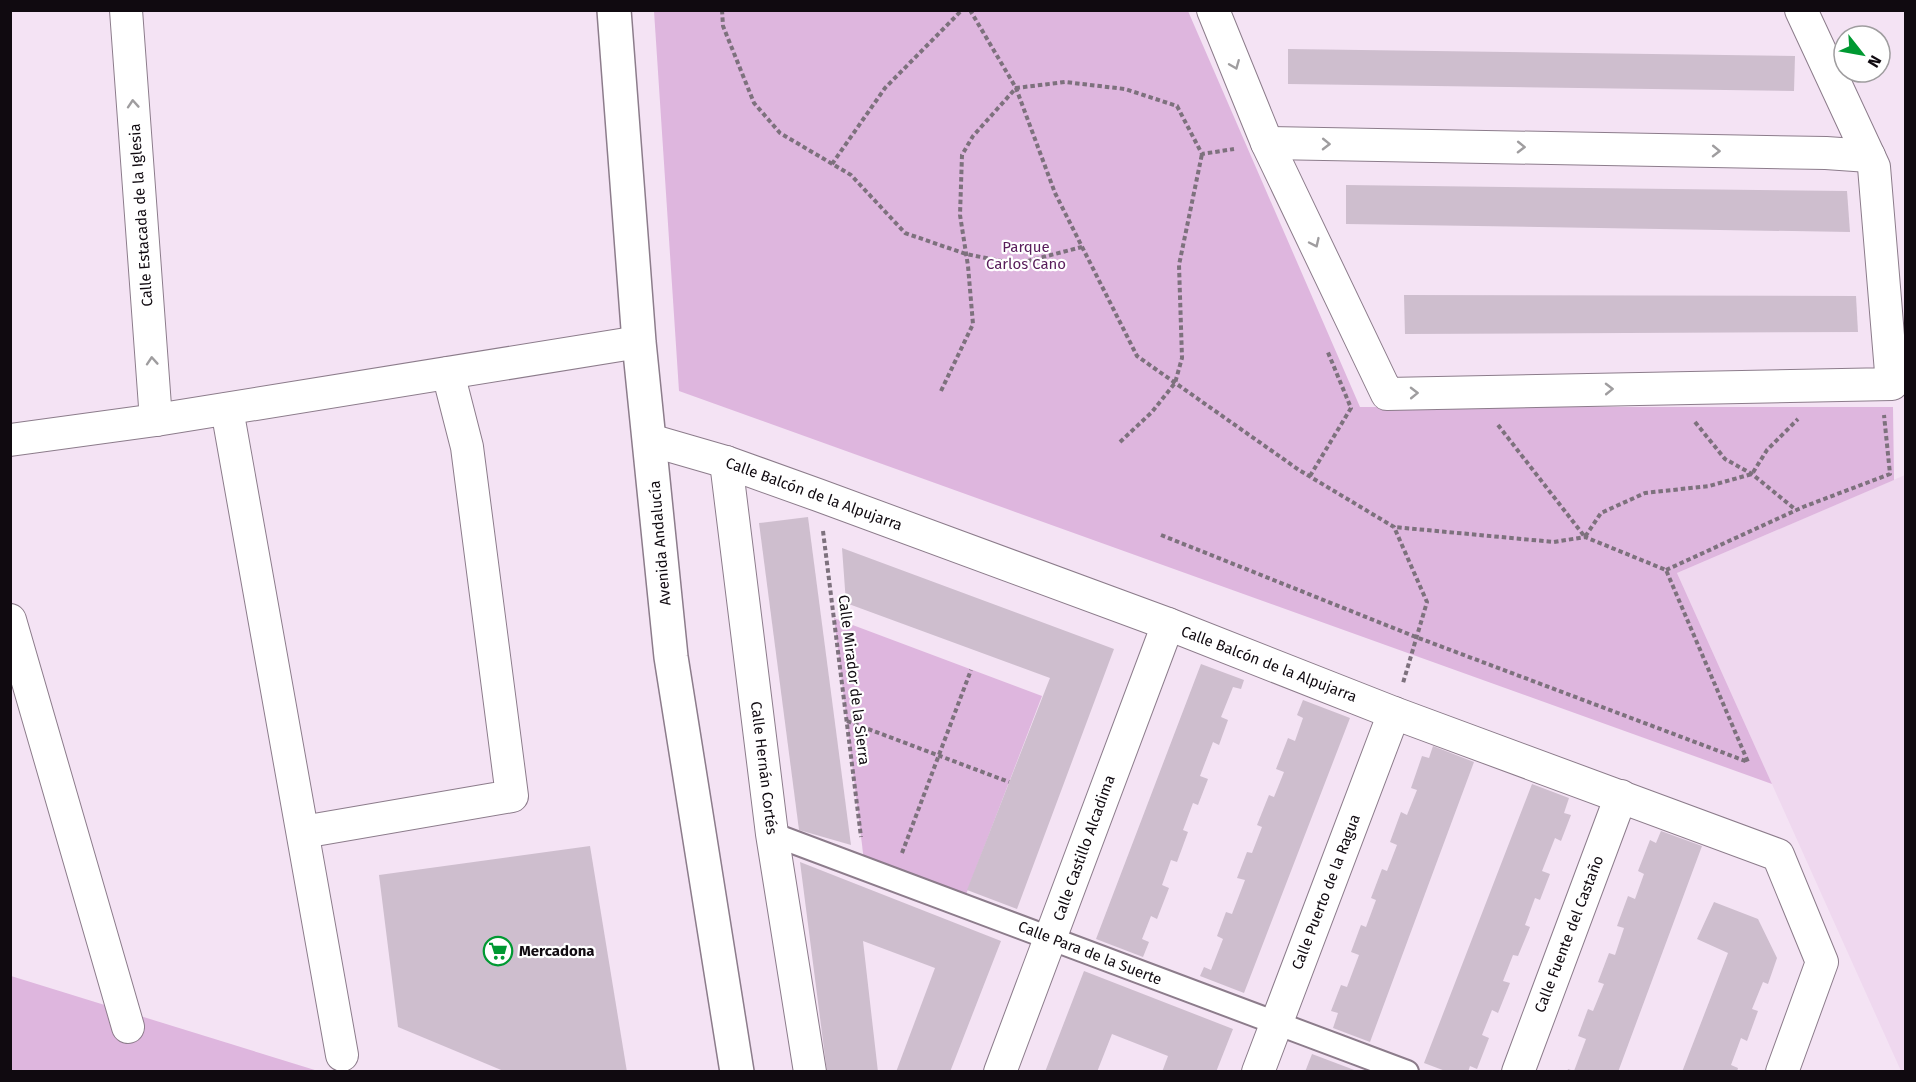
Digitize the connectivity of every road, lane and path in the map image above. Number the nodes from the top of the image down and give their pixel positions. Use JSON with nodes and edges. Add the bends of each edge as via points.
{"nodes":[{"id":1,"x":126,"y":10,"type":"edge"},
{"id":2,"x":615,"y":10,"type":"edge"},
{"id":3,"x":722,"y":10,"type":"edge"},
{"id":4,"x":962,"y":10,"type":"edge"},
{"id":5,"x":970,"y":10,"type":"edge"},
{"id":6,"x":1213,"y":10,"type":"edge"},
{"id":7,"x":1801,"y":10,"type":"edge"},
{"id":8,"x":1016,"y":88,"type":"junction"},
{"id":9,"x":1268,"y":143,"type":"junction"},
{"id":10,"x":1202,"y":154,"type":"junction"},
{"id":11,"x":1869,"y":156,"type":"junction"},
{"id":12,"x":832,"y":164,"type":"junction"},
{"id":13,"x":1082,"y":247,"type":"junction"},
{"id":14,"x":966,"y":254,"type":"junction"},
{"id":15,"x":639,"y":342,"type":"junction"},
{"id":16,"x":448,"y":373,"type":"junction"},
{"id":17,"x":1175,"y":383,"type":"junction"},
{"id":18,"x":941,"y":391,"type":"dead end"},
{"id":19,"x":227,"y":409,"type":"junction"},
{"id":20,"x":1873,"y":414,"type":"dead end"},
{"id":21,"x":1691,"y":416,"type":"dead end"},
{"id":22,"x":1809,"y":418,"type":"dead end"},
{"id":23,"x":156,"y":420,"type":"junction"},
{"id":24,"x":1498,"y":424,"type":"dead end"},
{"id":25,"x":10,"y":440,"type":"edge"},
{"id":26,"x":650,"y":440,"type":"junction"},
{"id":27,"x":1120,"y":442,"type":"dead end"},
{"id":28,"x":726,"y":462,"type":"junction"},
{"id":29,"x":1752,"y":474,"type":"junction"},
{"id":30,"x":819,"y":495,"type":"junction"},
{"id":31,"x":1796,"y":510,"type":"junction"},
{"id":32,"x":1394,"y":527,"type":"junction"},
{"id":33,"x":1161,"y":535,"type":"dead end"},
{"id":34,"x":1585,"y":537,"type":"junction"},
{"id":35,"x":1666,"y":570,"type":"junction"},
{"id":36,"x":10,"y":620,"type":"edge"},
{"id":37,"x":1168,"y":624,"type":"junction"},
{"id":38,"x":1416,"y":637,"type":"junction"},
{"id":39,"x":971,"y":670,"type":"dead end"},
{"id":40,"x":1394,"y":713,"type":"junction"},
{"id":41,"x":847,"y":721,"type":"junction"},
{"id":42,"x":939,"y":755,"type":"junction"},
{"id":43,"x":1009,"y":782,"type":"dead end"},
{"id":44,"x":1621,"y":796,"type":"junction"},
{"id":45,"x":303,"y":832,"type":"junction"},
{"id":46,"x":772,"y":834,"type":"junction"},
{"id":47,"x":865,"y":869,"type":"junction"},
{"id":48,"x":892,"y":879,"type":"junction"},
{"id":49,"x":1051,"y":938,"type":"junction"},
{"id":50,"x":1276,"y":1023,"type":"junction"},
{"id":51,"x":128,"y":1027,"type":"dead end"},
{"id":52,"x":342,"y":1055,"type":"dead end"},
{"id":53,"x":737,"y":1071,"type":"edge"},
{"id":54,"x":810,"y":1071,"type":"edge"},
{"id":55,"x":1000,"y":1071,"type":"edge"},
{"id":56,"x":1258,"y":1071,"type":"edge"},
{"id":57,"x":1407,"y":1071,"type":"edge"},
{"id":58,"x":1518,"y":1071,"type":"edge"},
{"id":59,"x":1782,"y":1071,"type":"edge"}],
"edges":[{"from":23,"to":1,"type":"street","name":"Calle Estacada de la Iglesia","one_way":true},
{"from":2,"to":15,"type":"main road","name":"Avenida Andalucía"},
{"from":3,"to":12,"type":"path","via":[[723,26],[754,103],[780,133]]},
{"from":4,"to":12,"type":"path","via":[[885,88]]},
{"from":5,"to":8,"type":"path"},
{"from":6,"to":9,"type":"street","one_way":true},
{"from":7,"to":11,"type":"street"},
{"from":8,"to":10,"type":"path","via":[[1065,82],[1125,89],[1177,106]]},
{"from":8,"to":13,"type":"path","via":[[1055,193]]},
{"from":8,"to":14,"type":"path","via":[[973,136],[962,155],[960,215]]},
{"from":9,"to":10,"type":"path"},
{"from":9,"to":11,"type":"street","one_way":true},
{"from":9,"to":11,"type":"street","one_way":true,"via":[[1387,394],[1892,384],[1874,166]]},
{"from":10,"to":17,"type":"path","via":[[1179,265],[1182,358]]},
{"from":12,"to":14,"type":"path","via":[[851,175],[905,232]]},
{"from":13,"to":14,"type":"path","via":[[1016,264]]},
{"from":13,"to":17,"type":"path","via":[[1137,356]]},
{"from":14,"to":18,"type":"path","via":[[973,324]]},
{"from":15,"to":16,"type":"street"},
{"from":15,"to":26,"type":"main road","name":"Avenida Andalucía"},
{"from":16,"to":19,"type":"street"},
{"from":16,"to":45,"type":"street","via":[[467,447],[512,796]]},
{"from":17,"to":27,"type":"path"},
{"from":17,"to":32,"type":"path","via":[[1299,470]]},
{"from":19,"to":23,"type":"street"},
{"from":19,"to":45,"type":"street"},
{"from":20,"to":31,"type":"path","via":[[1884,413],[1890,474]]},
{"from":21,"to":29,"type":"path","via":[[1725,459]]},
{"from":22,"to":29,"type":"path","via":[[1798,418],[1767,450]]},
{"from":23,"to":25,"type":"street"},
{"from":24,"to":34,"type":"path"},
{"from":26,"to":28,"type":"street","name":"Calle Balcón de la Alpujarra"},
{"from":26,"to":53,"type":"main road","name":"Avenida Andalucía","via":[[671,657]]},
{"from":28,"to":30,"type":"street","name":"Calle Balcón de la Alpujarra"},
{"from":28,"to":46,"type":"street","name":"Calle Hernán Cortés"},
{"from":29,"to":31,"type":"path"},
{"from":29,"to":34,"type":"path","via":[[1709,486],[1645,493],[1601,513]]},
{"from":30,"to":37,"type":"street","name":"Calle Balcón de la Alpujarra"},
{"from":30,"to":41,"type":"path","name":"Calle Mirador de la Sierra"},
{"from":31,"to":35,"type":"path"},
{"from":32,"to":34,"type":"path","via":[[1554,542]]},
{"from":32,"to":38,"type":"path","via":[[1427,602]]},
{"from":33,"to":38,"type":"path"},
{"from":34,"to":35,"type":"path"},
{"from":35,"to":38,"type":"path","via":[[1748,762]]},
{"from":36,"to":51,"type":"street"},
{"from":37,"to":40,"type":"street","name":"Calle Balcón de la Alpujarra"},
{"from":37,"to":49,"type":"street","name":"Calle Castillo Alcadima"},
{"from":38,"to":40,"type":"path"},
{"from":39,"to":42,"type":"path"},
{"from":40,"to":44,"type":"street","name":"Calle Balcón de la Alpujarra"},
{"from":40,"to":50,"type":"street","name":"Calle Puerto de la Ragua"},
{"from":41,"to":42,"type":"path"},
{"from":41,"to":47,"type":"path","name":"Calle Mirador de la Sierra"},
{"from":42,"to":43,"type":"path"},
{"from":42,"to":48,"type":"path"},
{"from":44,"to":58,"type":"street","name":"Calle Fuente del Castaño"},
{"from":44,"to":59,"type":"street","name":"Calle Balcón de la Alpujarra","via":[[1778,855],[1822,962]]},
{"from":45,"to":52,"type":"street"},
{"from":46,"to":47,"type":"street","name":"Calle Para de la Suerte"},
{"from":46,"to":54,"type":"street","name":"Calle Hernán Cortés"},
{"from":47,"to":48,"type":"street","name":"Calle Para de la Suerte"},
{"from":48,"to":49,"type":"street","name":"Calle Para de la Suerte"},
{"from":49,"to":50,"type":"street","name":"Calle Para de la Suerte"},
{"from":49,"to":55,"type":"street","name":"Calle Castillo Alcadima"},
{"from":50,"to":56,"type":"street","name":"Calle Puerto de la Ragua"},
{"from":50,"to":57,"type":"street","name":"Calle Para de la Suerte"}]}
